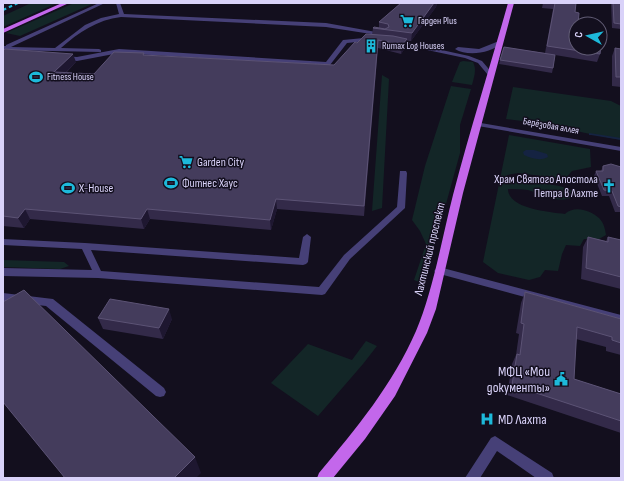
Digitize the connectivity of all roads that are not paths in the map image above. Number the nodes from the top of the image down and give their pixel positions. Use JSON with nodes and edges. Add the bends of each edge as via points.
{"nodes":[{"id":1,"x":66,"y":3,"type":"edge"},
{"id":2,"x":103,"y":3,"type":"edge"},
{"id":3,"x":511,"y":3,"type":"edge"},
{"id":4,"x":118,"y":6,"type":"edge"},
{"id":5,"x":120,"y":15,"type":"junction"},
{"id":6,"x":107,"y":16,"type":"junction"},
{"id":7,"x":3,"y":32,"type":"edge"},
{"id":8,"x":499,"y":43,"type":"junction"},
{"id":9,"x":57,"y":49,"type":"junction"},
{"id":10,"x":5,"y":50,"type":"edge"},
{"id":11,"x":11,"y":55,"type":"edge"},
{"id":12,"x":197,"y":57,"type":"junction"},
{"id":13,"x":55,"y":58,"type":"edge"},
{"id":14,"x":490,"y":74,"type":"junction"},
{"id":15,"x":478,"y":124,"type":"junction"},
{"id":16,"x":621,"y":149,"type":"edge"},
{"id":17,"x":403,"y":173,"type":"dead end"},
{"id":18,"x":307,"y":237,"type":"dead end"},
{"id":19,"x":3,"y":242,"type":"edge"},
{"id":20,"x":85,"y":246,"type":"junction"},
{"id":21,"x":439,"y":271,"type":"junction"},
{"id":22,"x":3,"y":272,"type":"edge"},
{"id":23,"x":98,"y":274,"type":"junction"},
{"id":24,"x":3,"y":297,"type":"edge"},
{"id":25,"x":621,"y":319,"type":"edge"},
{"id":26,"x":160,"y":392,"type":"dead end"},
{"id":27,"x":324,"y":478,"type":"edge"},
{"id":28,"x":472,"y":478,"type":"edge"},
{"id":29,"x":547,"y":478,"type":"edge"}],
"edges":[{"from":1,"to":7,"type":"main road"},
{"from":2,"to":10,"type":"lane"},
{"from":3,"to":8,"type":"main road","name":"Лахтинский проспект"},
{"from":4,"to":5,"type":"lane","via":[[122,13]]},
{"from":4,"to":6,"type":"lane"},
{"from":5,"to":6,"type":"lane"},
{"from":5,"to":8,"type":"lane","via":[[326,25],[354,28],[476,52]]},
{"from":6,"to":9,"type":"lane","via":[[79,30]]},
{"from":8,"to":14,"type":"main road","name":"Лахтинский проспект"},
{"from":9,"to":10,"type":"lane"},
{"from":9,"to":12,"type":"lane","via":[[96,51],[145,48],[172,50]]},
{"from":10,"to":11,"type":"lane"},
{"from":12,"to":13,"type":"lane","via":[[119,51],[77,59]]},
{"from":12,"to":14,"type":"lane","via":[[328,64],[346,41],[363,38],[382,39],[467,57],[480,62]]},
{"from":14,"to":15,"type":"main road","name":"Лахтинский проспект"},
{"from":15,"to":16,"type":"street","name":"Берёзовая аллея"},
{"from":15,"to":21,"type":"main road","name":"Лахтинский проспект"},
{"from":17,"to":23,"type":"lane","via":[[401,208],[347,257],[322,291]]},
{"from":18,"to":20,"type":"lane","via":[[303,262]]},
{"from":19,"to":20,"type":"lane"},
{"from":20,"to":23,"type":"lane"},
{"from":21,"to":25,"type":"lane"},
{"from":21,"to":27,"type":"main road","name":"Лахтинский проспект","via":[[430,310],[421,333],[390,392]]},
{"from":22,"to":23,"type":"lane"},
{"from":24,"to":26,"type":"lane","via":[[49,302]]},
{"from":28,"to":29,"type":"lane","via":[[495,442]]}]}
